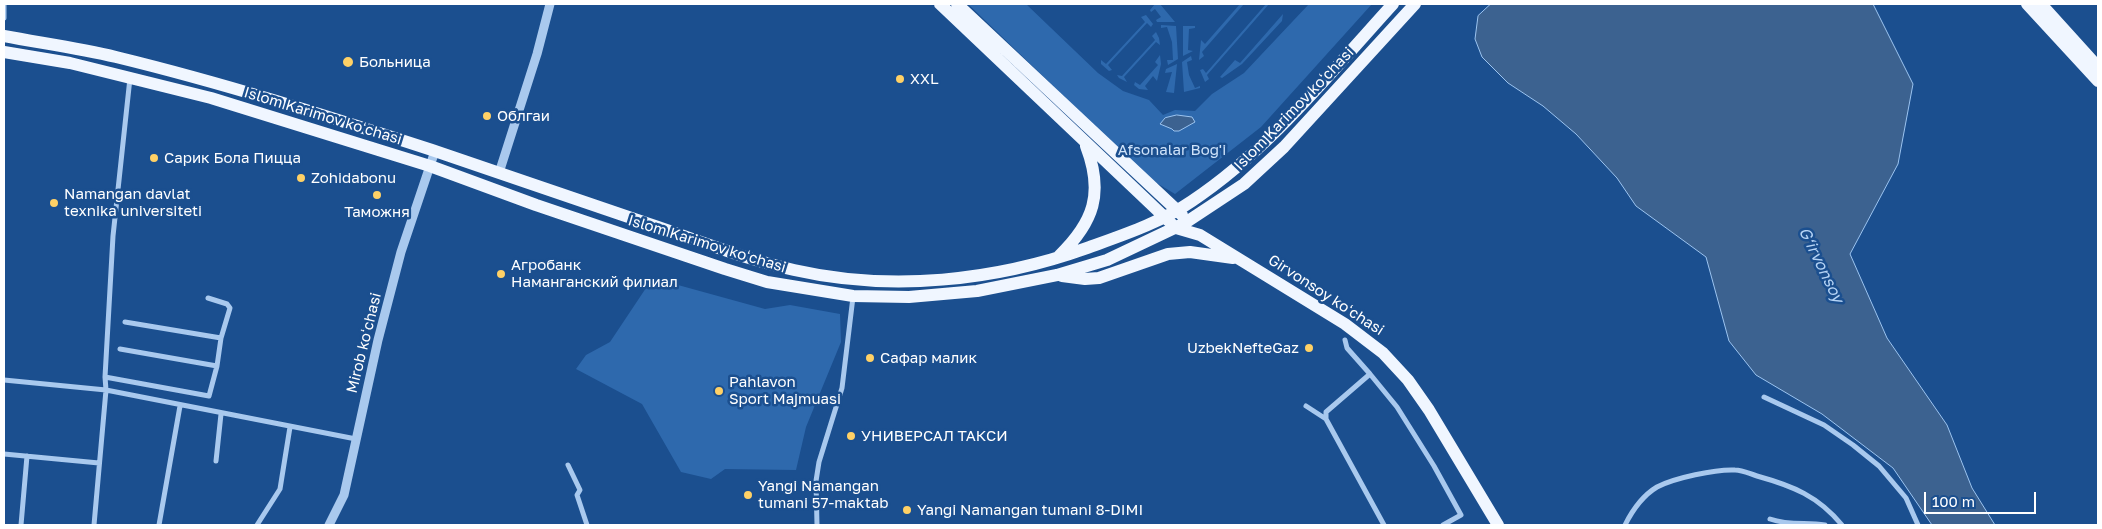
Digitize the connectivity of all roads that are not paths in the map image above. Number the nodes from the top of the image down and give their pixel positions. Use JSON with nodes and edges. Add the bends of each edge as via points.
{"nodes":[{"id":1,"x":4,"y":4,"type":"edge"},
{"id":2,"x":550,"y":4,"type":"edge"},
{"id":3,"x":940,"y":4,"type":"edge"},
{"id":4,"x":957,"y":4,"type":"edge"},
{"id":5,"x":1393,"y":4,"type":"edge"},
{"id":6,"x":1415,"y":4,"type":"edge"},
{"id":7,"x":2027,"y":4,"type":"edge"},
{"id":8,"x":2041,"y":4,"type":"edge"},
{"id":9,"x":4,"y":18,"type":"edge"},
{"id":10,"x":4,"y":36,"type":"edge"},
{"id":11,"x":4,"y":52,"type":"edge"},
{"id":12,"x":2098,"y":67,"type":"edge"},
{"id":13,"x":130,"y":77,"type":"junction"},
{"id":14,"x":2098,"y":81,"type":"edge"},
{"id":15,"x":1086,"y":144,"type":"junction"},
{"id":16,"x":435,"y":151,"type":"junction"},
{"id":17,"x":430,"y":166,"type":"junction"},
{"id":18,"x":499,"y":173,"type":"junction"},
{"id":19,"x":1177,"y":210,"type":"junction"},
{"id":20,"x":1164,"y":218,"type":"junction"},
{"id":21,"x":1189,"y":221,"type":"junction"},
{"id":22,"x":650,"y":224,"type":"junction"},
{"id":23,"x":1176,"y":228,"type":"junction"},
{"id":24,"x":1200,"y":235,"type":"junction"},
{"id":25,"x":644,"y":242,"type":"junction"},
{"id":26,"x":1056,"y":259,"type":"junction"},
{"id":27,"x":1240,"y":259,"type":"junction"},
{"id":28,"x":1057,"y":275,"type":"junction"},
{"id":29,"x":853,"y":296,"type":"junction"},
{"id":30,"x":208,"y":298,"type":"dead end"},
{"id":31,"x":125,"y":322,"type":"dead end"},
{"id":32,"x":222,"y":338,"type":"junction"},
{"id":33,"x":1345,"y":340,"type":"dead end"},
{"id":34,"x":120,"y":348,"type":"dead end"},
{"id":35,"x":217,"y":366,"type":"junction"},
{"id":36,"x":1370,"y":374,"type":"junction"},
{"id":37,"x":105,"y":377,"type":"junction"},
{"id":38,"x":4,"y":380,"type":"edge"},
{"id":39,"x":106,"y":390,"type":"junction"},
{"id":40,"x":1764,"y":397,"type":"dead end"},
{"id":41,"x":180,"y":406,"type":"junction"},
{"id":42,"x":1306,"y":406,"type":"dead end"},
{"id":43,"x":221,"y":414,"type":"junction"},
{"id":44,"x":1326,"y":419,"type":"junction"},
{"id":45,"x":290,"y":427,"type":"junction"},
{"id":46,"x":356,"y":439,"type":"junction"},
{"id":47,"x":4,"y":454,"type":"edge"},
{"id":48,"x":27,"y":456,"type":"junction"},
{"id":49,"x":216,"y":461,"type":"dead end"},
{"id":50,"x":99,"y":463,"type":"junction"},
{"id":51,"x":568,"y":465,"type":"dead end"},
{"id":52,"x":1770,"y":519,"type":"dead end"},
{"id":53,"x":21,"y":525,"type":"edge"},
{"id":54,"x":94,"y":525,"type":"edge"},
{"id":55,"x":160,"y":525,"type":"edge"},
{"id":56,"x":257,"y":525,"type":"edge"},
{"id":57,"x":329,"y":525,"type":"edge"},
{"id":58,"x":587,"y":525,"type":"edge"},
{"id":59,"x":816,"y":525,"type":"edge"},
{"id":60,"x":1384,"y":525,"type":"edge"},
{"id":61,"x":1443,"y":525,"type":"edge"},
{"id":62,"x":1498,"y":525,"type":"edge"},
{"id":63,"x":1625,"y":525,"type":"edge"},
{"id":64,"x":1825,"y":525,"type":"edge"},
{"id":65,"x":1842,"y":525,"type":"edge"},
{"id":66,"x":1918,"y":525,"type":"edge"}],
"edges":[{"from":1,"to":9,"type":"street"},
{"from":2,"to":18,"type":"street"},
{"from":3,"to":15,"type":"main road","name":"Girvonsoy koʻchasi"},
{"from":4,"to":19,"type":"main road"},
{"from":5,"to":19,"type":"main road","name":"Islom Karimov koʻchasi","via":[[1251,154],[1229,174]]},
{"from":6,"to":21,"type":"main road","name":"Islom Karimov koʻchasi","via":[[1284,147],[1244,184]]},
{"from":7,"to":14,"type":"main road"},
{"from":8,"to":12,"type":"main road"},
{"from":10,"to":16,"type":"main road","name":"Islom Karimov koʻchasi","via":[[96,53],[219,84]]},
{"from":11,"to":13,"type":"main road","name":"Islom Karimov koʻchasi"},
{"from":13,"to":17,"type":"main road","name":"Islom Karimov koʻchasi","via":[[211,98]]},
{"from":13,"to":37,"type":"street","via":[[114,236]]},
{"from":15,"to":20,"type":"main road","name":"Girvonsoy koʻchasi"},
{"from":15,"to":26,"type":"main road","via":[[1095,178],[1093,208],[1081,230]]},
{"from":16,"to":17,"type":"street","name":"Mirob koʻchasi"},
{"from":16,"to":18,"type":"main road","name":"Islom Karimov koʻchasi"},
{"from":17,"to":25,"type":"main road","name":"Islom Karimov koʻchasi"},
{"from":17,"to":46,"type":"street","name":"Mirob koʻchasi","via":[[401,252]]},
{"from":18,"to":22,"type":"main road","name":"Islom Karimov koʻchasi"},
{"from":19,"to":20,"type":"main road","name":"Islom Karimov koʻchasi"},
{"from":19,"to":21,"type":"main road","name":"Girvonsoy koʻchasi"},
{"from":20,"to":23,"type":"main road","name":"Girvonsoy koʻchasi"},
{"from":20,"to":26,"type":"main road","name":"Islom Karimov koʻchasi"},
{"from":21,"to":23,"type":"main road","name":"Islom Karimov koʻchasi"},
{"from":21,"to":24,"type":"main road","name":"Girvonsoy koʻchasi"},
{"from":22,"to":25,"type":"main road"},
{"from":22,"to":26,"type":"main road","name":"Islom Karimov koʻchasi","via":[[776,266],[825,276],[868,280],[930,281],[974,277]]},
{"from":23,"to":24,"type":"main road","name":"Girvonsoy koʻchasi"},
{"from":23,"to":28,"type":"main road","name":"Islom Karimov koʻchasi","via":[[1107,260]]},
{"from":24,"to":27,"type":"main road","name":"Girvonsoy koʻchasi"},
{"from":25,"to":29,"type":"main road","name":"Islom Karimov koʻchasi","via":[[767,282]]},
{"from":27,"to":28,"type":"main road","via":[[1190,252],[1168,254],[1099,278]]},
{"from":27,"to":62,"type":"main road","name":"Girvonsoy koʻchasi","via":[[1352,329],[1396,366],[1429,410]]},
{"from":28,"to":29,"type":"main road","name":"Islom Karimov koʻchasi","via":[[943,295]]},
{"from":29,"to":59,"type":"street","via":[[842,388],[819,462]]},
{"from":30,"to":32,"type":"street","via":[[230,308]]},
{"from":31,"to":32,"type":"street"},
{"from":32,"to":35,"type":"street"},
{"from":33,"to":36,"type":"street"},
{"from":34,"to":35,"type":"street"},
{"from":35,"to":37,"type":"street","via":[[207,396]]},
{"from":36,"to":44,"type":"street","via":[[1326,412]]},
{"from":36,"to":61,"type":"street","via":[[1397,406],[1461,515]]},
{"from":37,"to":39,"type":"street"},
{"from":38,"to":39,"type":"street"},
{"from":39,"to":41,"type":"street"},
{"from":39,"to":50,"type":"street"},
{"from":40,"to":66,"type":"street","via":[[1824,425],[1872,461],[1906,498]]},
{"from":41,"to":43,"type":"street"},
{"from":41,"to":55,"type":"street"},
{"from":42,"to":44,"type":"street"},
{"from":43,"to":45,"type":"street"},
{"from":43,"to":49,"type":"street"},
{"from":44,"to":60,"type":"street"},
{"from":45,"to":46,"type":"street"},
{"from":45,"to":56,"type":"street","via":[[280,490]]},
{"from":46,"to":57,"type":"street","name":"Mirob koʻchasi","via":[[344,496]]},
{"from":47,"to":48,"type":"street"},
{"from":48,"to":50,"type":"street"},
{"from":48,"to":53,"type":"street"},
{"from":50,"to":54,"type":"street"},
{"from":51,"to":58,"type":"street","via":[[580,490],[578,502]]},
{"from":52,"to":64,"type":"street","via":[[1789,524]]},
{"from":63,"to":65,"type":"street","via":[[1634,508],[1656,488],[1720,470],[1738,470],[1806,493],[1830,510]]}]}
